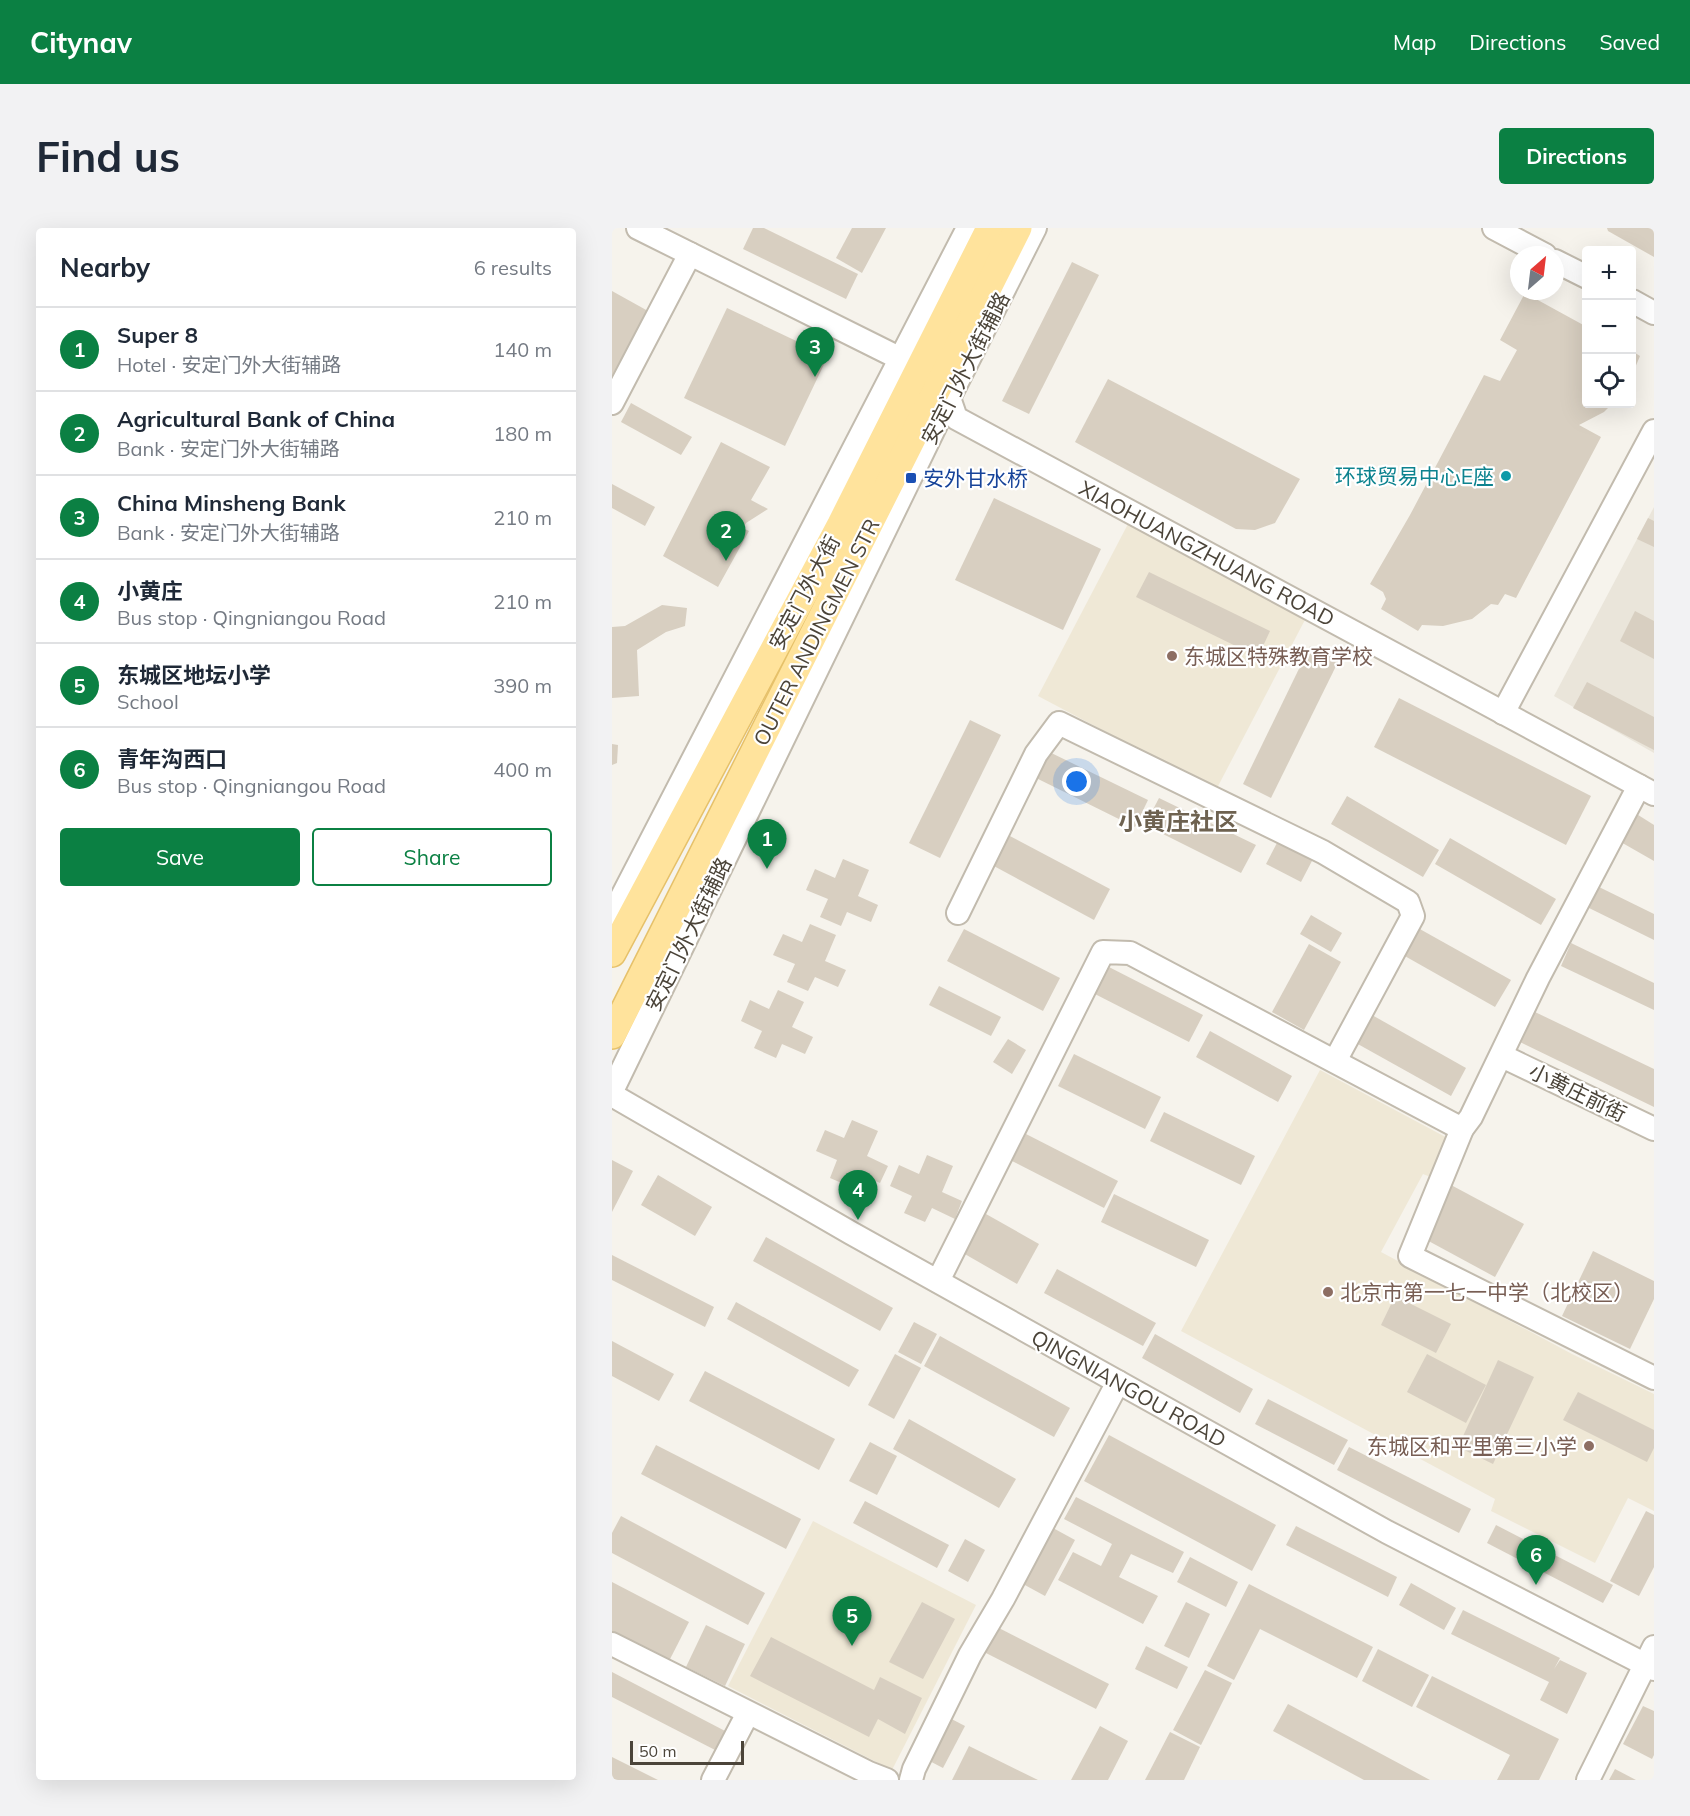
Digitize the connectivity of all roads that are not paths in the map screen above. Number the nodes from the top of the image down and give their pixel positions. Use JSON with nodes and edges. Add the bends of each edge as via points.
{"nodes":[{"id":1,"x":638,"y":228,"type":"edge"},
{"id":2,"x":968,"y":228,"type":"edge"},
{"id":3,"x":990,"y":228,"type":"edge"},
{"id":4,"x":1018,"y":228,"type":"edge"},
{"id":5,"x":1035,"y":228,"type":"edge"},
{"id":6,"x":1494,"y":228,"type":"edge"},
{"id":7,"x":1528,"y":246,"type":"edge"},
{"id":8,"x":690,"y":254,"type":"junction"},
{"id":9,"x":1564,"y":266,"type":"edge"},
{"id":10,"x":1582,"y":274,"type":"edge"},
{"id":11,"x":1636,"y":303,"type":"edge"},
{"id":12,"x":1654,"y":313,"type":"edge"},
{"id":13,"x":928,"y":376,"type":"junction"},
{"id":14,"x":612,"y":403,"type":"edge"},
{"id":15,"x":1654,"y":431,"type":"edge"},
{"id":16,"x":1503,"y":713,"type":"junction"},
{"id":17,"x":1647,"y":790,"type":"edge"},
{"id":18,"x":958,"y":913,"type":"dead end"},
{"id":19,"x":612,"y":916,"type":"edge"},
{"id":20,"x":612,"y":953,"type":"edge"},
{"id":21,"x":612,"y":1035,"type":"edge"},
{"id":22,"x":1502,"y":1056,"type":"junction"},
{"id":23,"x":1335,"y":1061,"type":"junction"},
{"id":24,"x":612,"y":1093,"type":"edge"},
{"id":25,"x":1462,"y":1129,"type":"junction"},
{"id":26,"x":1654,"y":1129,"type":"edge"},
{"id":27,"x":938,"y":1281,"type":"junction"},
{"id":28,"x":1654,"y":1378,"type":"edge"},
{"id":29,"x":1118,"y":1382,"type":"junction"},
{"id":30,"x":612,"y":1644,"type":"edge"},
{"id":31,"x":1651,"y":1660,"type":"edge"},
{"id":32,"x":748,"y":1713,"type":"junction"},
{"id":33,"x":713,"y":1780,"type":"edge"},
{"id":34,"x":887,"y":1780,"type":"edge"},
{"id":35,"x":911,"y":1780,"type":"edge"},
{"id":36,"x":1588,"y":1780,"type":"edge"}],
"edges":[{"from":1,"to":8,"type":"street"},
{"from":2,"to":13,"type":"street","name":"安定门外大街辅路"},
{"from":3,"to":13,"type":"main road","name":"安定门外大街"},
{"from":4,"to":13,"type":"main road","name":"OUTER ANDINGMEN STR"},
{"from":5,"to":13,"type":"street","name":"安定门外大街辅路"},
{"from":6,"to":7,"type":"street"},
{"from":8,"to":13,"type":"street"},
{"from":8,"to":14,"type":"street"},
{"from":9,"to":10,"type":"street"},
{"from":11,"to":12,"type":"street"},
{"from":13,"to":16,"type":"street","name":"XIAOHUANGZHUANG ROAD","via":[[956,418]]},
{"from":13,"to":19,"type":"street","name":"安定门外大街辅路"},
{"from":13,"to":20,"type":"main road","name":"安定门外大街","via":[[841,524]]},
{"from":13,"to":21,"type":"main road","name":"OUTER ANDINGMEN STR"},
{"from":13,"to":24,"type":"street","name":"安定门外大街辅路"},
{"from":15,"to":16,"type":"street"},
{"from":16,"to":17,"type":"street","name":"XIAOHUANGZHUANG ROAD"},
{"from":17,"to":22,"type":"street","via":[[1538,978]]},
{"from":18,"to":23,"type":"street","via":[[1036,753],[1059,723],[1323,852],[1408,902],[1413,916]]},
{"from":22,"to":25,"type":"street","via":[[1472,1117]]},
{"from":22,"to":26,"type":"street","name":"小黄庄前街"},
{"from":23,"to":25,"type":"street"},
{"from":23,"to":27,"type":"street","via":[[1130,953],[1103,952]]},
{"from":24,"to":27,"type":"street","name":"QINGNIANGOU ROAD"},
{"from":25,"to":28,"type":"street","via":[[1410,1256]]},
{"from":27,"to":29,"type":"street","name":"QINGNIANGOU ROAD"},
{"from":29,"to":31,"type":"street","name":"QINGNIANGOU ROAD","via":[[1387,1532]]},
{"from":29,"to":35,"type":"street","via":[[970,1655]]},
{"from":30,"to":32,"type":"street"},
{"from":31,"to":36,"type":"street"},
{"from":32,"to":33,"type":"street"},
{"from":32,"to":34,"type":"street"}]}
